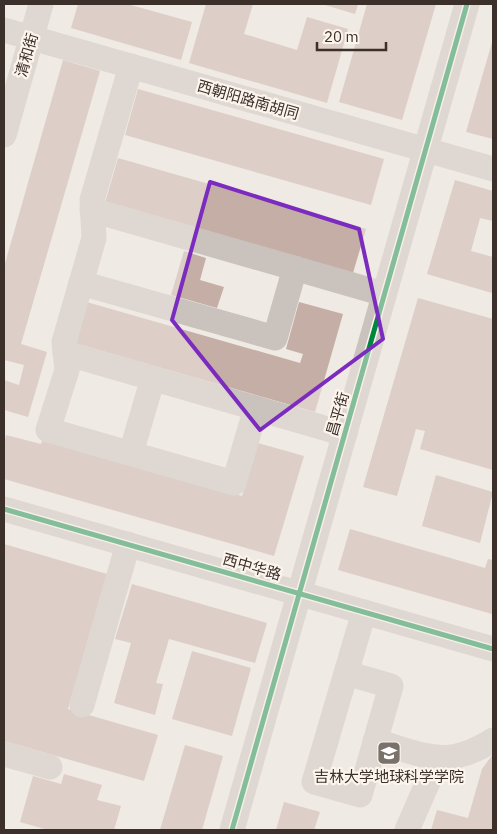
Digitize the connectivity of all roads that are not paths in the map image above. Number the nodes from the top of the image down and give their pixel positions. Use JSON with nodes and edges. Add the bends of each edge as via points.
{"nodes":[{"id":1,"x":41,"y":4,"type":"edge"},
{"id":2,"x":467,"y":4,"type":"edge"},
{"id":3,"x":4,"y":30,"type":"edge"},
{"id":4,"x":32,"y":38,"type":"junction"},
{"id":5,"x":131,"y":66,"type":"junction"},
{"id":6,"x":4,"y":135,"type":"edge"},
{"id":7,"x":425,"y":150,"type":"junction"},
{"id":8,"x":493,"y":169,"type":"edge"},
{"id":9,"x":92,"y":210,"type":"junction"},
{"id":10,"x":295,"y":268,"type":"junction"},
{"id":11,"x":81,"y":283,"type":"junction"},
{"id":12,"x":384,"y":294,"type":"junction"},
{"id":13,"x":65,"y":353,"type":"junction"},
{"id":14,"x":153,"y":378,"type":"junction"},
{"id":15,"x":256,"y":408,"type":"junction"},
{"id":16,"x":345,"y":434,"type":"junction"},
{"id":17,"x":131,"y":453,"type":"junction"},
{"id":18,"x":4,"y":509,"type":"edge"},
{"id":19,"x":128,"y":544,"type":"junction"},
{"id":20,"x":299,"y":594,"type":"junction"},
{"id":21,"x":364,"y":612,"type":"junction"},
{"id":22,"x":493,"y":649,"type":"edge"},
{"id":23,"x":346,"y":673,"type":"junction"},
{"id":24,"x":82,"y":705,"type":"dead end"},
{"id":25,"x":493,"y":740,"type":"edge"},
{"id":26,"x":375,"y":741,"type":"junction"},
{"id":27,"x":4,"y":754,"type":"edge"},
{"id":28,"x":438,"y":759,"type":"junction"},
{"id":29,"x":50,"y":767,"type":"dead end"},
{"id":30,"x":232,"y":830,"type":"edge"},
{"id":31,"x":407,"y":830,"type":"edge"}],
"edges":[{"from":1,"to":4,"type":"street","name":"清和街"},
{"from":2,"to":7,"type":"street","name":"昌平街"},
{"from":3,"to":4,"type":"street","name":"西朝阳路南胡同"},
{"from":4,"to":5,"type":"street","name":"西朝阳路南胡同"},
{"from":4,"to":6,"type":"street","name":"清和街"},
{"from":5,"to":7,"type":"street","name":"西朝阳路南胡同"},
{"from":5,"to":9,"type":"street","via":[[92,200]]},
{"from":7,"to":8,"type":"street","name":"西朝阳路南胡同"},
{"from":7,"to":12,"type":"street","name":"昌平街"},
{"from":9,"to":10,"type":"street"},
{"from":9,"to":11,"type":"street","via":[[94,238]]},
{"from":10,"to":11,"type":"street","via":[[275,338]]},
{"from":10,"to":12,"type":"street"},
{"from":11,"to":13,"type":"street","via":[[64,342]]},
{"from":12,"to":16,"type":"street","name":"昌平街"},
{"from":13,"to":14,"type":"street"},
{"from":13,"to":17,"type":"street","via":[[67,370],[48,430]]},
{"from":14,"to":15,"type":"street"},
{"from":14,"to":17,"type":"street"},
{"from":15,"to":16,"type":"street"},
{"from":15,"to":17,"type":"street","via":[[234,483]]},
{"from":16,"to":20,"type":"street","name":"昌平街"},
{"from":18,"to":19,"type":"street","name":"西中华路"},
{"from":19,"to":20,"type":"street","name":"西中华路"},
{"from":19,"to":24,"type":"street"},
{"from":20,"to":21,"type":"street","name":"西中华路"},
{"from":20,"to":30,"type":"street","name":"昌平街"},
{"from":21,"to":22,"type":"street","name":"西中华路"},
{"from":21,"to":23,"type":"street"},
{"from":23,"to":26,"type":"street","via":[[391,686]]},
{"from":23,"to":26,"type":"street","via":[[314,782],[360,795]]},
{"from":25,"to":28,"type":"street","via":[[464,754]]},
{"from":26,"to":28,"type":"street"},
{"from":27,"to":29,"type":"street"},
{"from":28,"to":31,"type":"street"}]}
